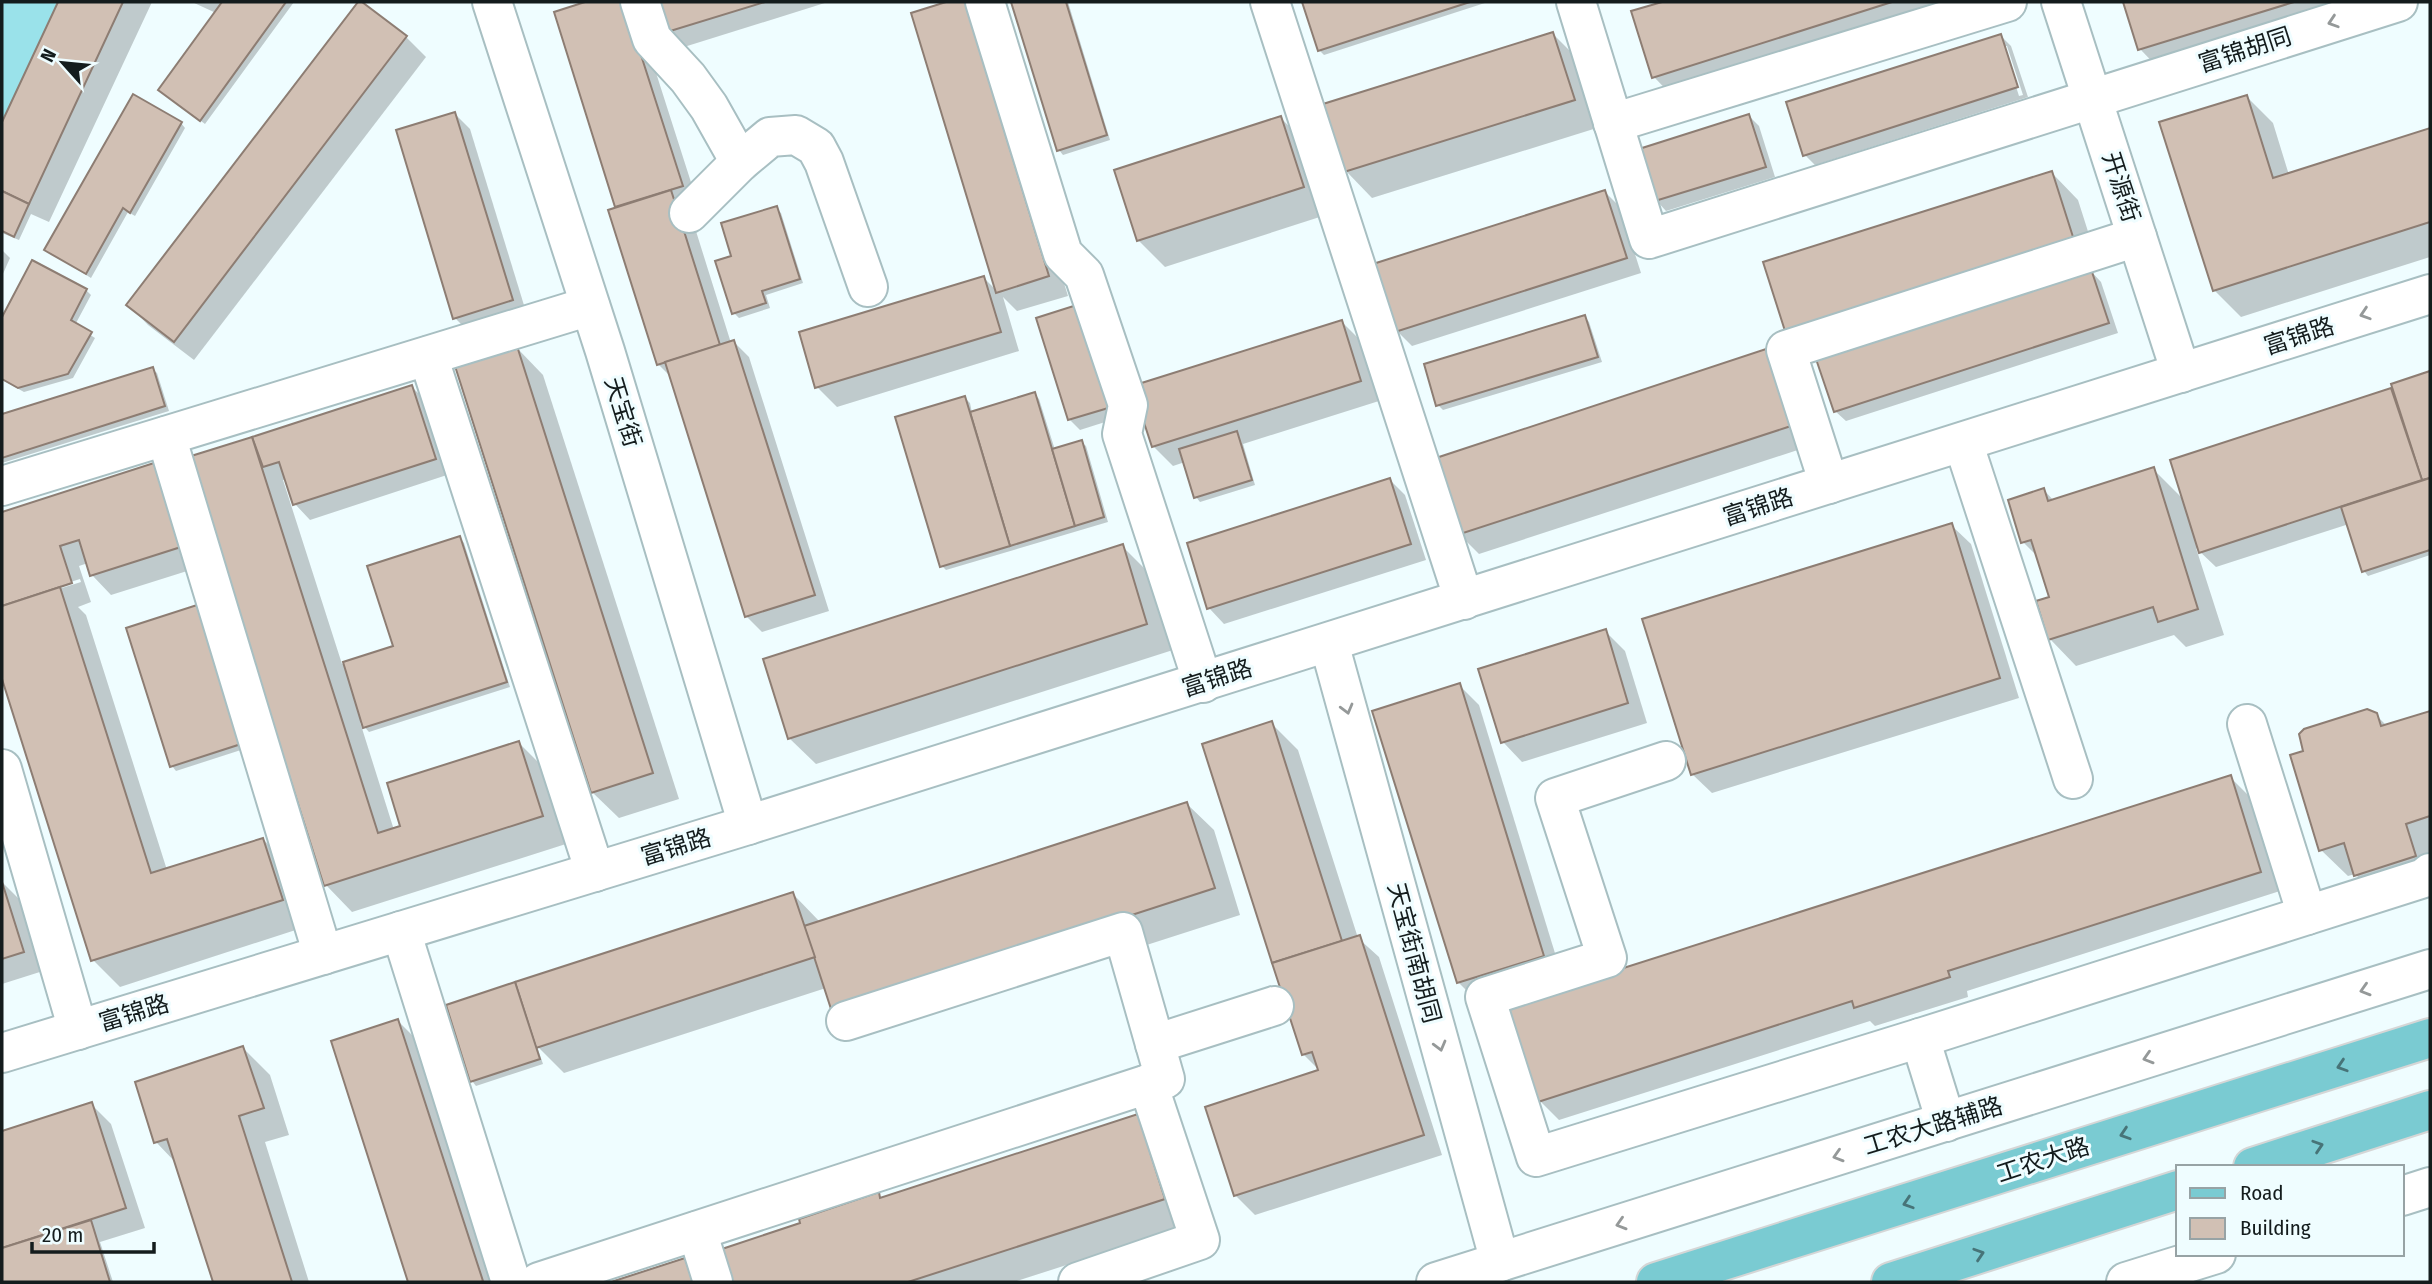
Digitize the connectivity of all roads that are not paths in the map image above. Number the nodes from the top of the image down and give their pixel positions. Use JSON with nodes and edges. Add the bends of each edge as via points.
{"nodes":[{"id":1,"x":492,"y":2,"type":"edge"},
{"id":2,"x":640,"y":2,"type":"edge"},
{"id":3,"x":985,"y":2,"type":"edge"},
{"id":4,"x":1269,"y":2,"type":"edge"},
{"id":5,"x":1576,"y":2,"type":"edge"},
{"id":6,"x":2007,"y":2,"type":"edge"},
{"id":7,"x":2061,"y":2,"type":"edge"},
{"id":8,"x":2398,"y":2,"type":"edge"},
{"id":9,"x":2092,"y":99,"type":"junction"},
{"id":10,"x":1613,"y":123,"type":"junction"},
{"id":11,"x":740,"y":162,"type":"junction"},
{"id":12,"x":690,"y":213,"type":"dead end"},
{"id":13,"x":2137,"y":237,"type":"junction"},
{"id":14,"x":868,"y":287,"type":"dead end"},
{"id":15,"x":2430,"y":294,"type":"edge"},
{"id":16,"x":590,"y":306,"type":"junction"},
{"id":17,"x":428,"y":356,"type":"junction"},
{"id":18,"x":2180,"y":373,"type":"junction"},
{"id":19,"x":166,"y":436,"type":"junction"},
{"id":20,"x":1963,"y":442,"type":"junction"},
{"id":21,"x":1829,"y":484,"type":"junction"},
{"id":22,"x":2,"y":486,"type":"edge"},
{"id":23,"x":1464,"y":600,"type":"junction"},
{"id":24,"x":1329,"y":643,"type":"junction"},
{"id":25,"x":1203,"y":682,"type":"junction"},
{"id":26,"x":2246,"y":724,"type":"dead end"},
{"id":27,"x":1666,"y":761,"type":"dead end"},
{"id":28,"x":2,"y":769,"type":"edge"},
{"id":29,"x":2073,"y":779,"type":"dead end"},
{"id":30,"x":748,"y":825,"type":"junction"},
{"id":31,"x":595,"y":872,"type":"junction"},
{"id":32,"x":2430,"y":873,"type":"edge"},
{"id":33,"x":2307,"y":915,"type":"junction"},
{"id":34,"x":401,"y":931,"type":"junction"},
{"id":35,"x":323,"y":955,"type":"junction"},
{"id":36,"x":2430,"y":970,"type":"edge"},
{"id":37,"x":1274,"y":1006,"type":"dead end"},
{"id":38,"x":846,"y":1021,"type":"dead end"},
{"id":39,"x":78,"y":1030,"type":"junction"},
{"id":40,"x":1920,"y":1038,"type":"junction"},
{"id":41,"x":2430,"y":1038,"type":"edge"},
{"id":42,"x":1155,"y":1044,"type":"junction"},
{"id":43,"x":2,"y":1053,"type":"edge"},
{"id":44,"x":1148,"y":1084,"type":"junction"},
{"id":45,"x":2430,"y":1110,"type":"edge"},
{"id":46,"x":1946,"y":1122,"type":"junction"},
{"id":47,"x":2259,"y":1165,"type":"edge"},
{"id":48,"x":2430,"y":1187,"type":"edge"},
{"id":49,"x":2176,"y":1192,"type":"edge"},
{"id":50,"x":2404,"y":1195,"type":"edge"},
{"id":51,"x":697,"y":1231,"type":"junction"},
{"id":52,"x":2210,"y":1256,"type":"edge"},
{"id":53,"x":1500,"y":1262,"type":"junction"},
{"id":54,"x":511,"y":1282,"type":"edge"},
{"id":55,"x":539,"y":1282,"type":"edge"},
{"id":56,"x":713,"y":1282,"type":"edge"},
{"id":57,"x":1077,"y":1282,"type":"edge"},
{"id":58,"x":1436,"y":1282,"type":"edge"},
{"id":59,"x":1656,"y":1282,"type":"edge"},
{"id":60,"x":1891,"y":1282,"type":"edge"},
{"id":61,"x":2126,"y":1282,"type":"edge"}],
"edges":[{"from":1,"to":16,"type":"street","name":"天宝街"},
{"from":2,"to":11,"type":"street","via":[[652,39],[709,107]]},
{"from":3,"to":25,"type":"street","via":[[1063,254],[1084,275],[1128,405],[1122,434]]},
{"from":4,"to":23,"type":"street"},
{"from":5,"to":10,"type":"street"},
{"from":6,"to":10,"type":"street"},
{"from":7,"to":9,"type":"street","name":"开源街"},
{"from":8,"to":9,"type":"street","name":"富锦胡同","one_way":true},
{"from":9,"to":10,"type":"street","name":"富锦胡同","via":[[1649,239]]},
{"from":9,"to":13,"type":"street","name":"开源街"},
{"from":11,"to":12,"type":"street"},
{"from":11,"to":14,"type":"street","via":[[770,137],[796,135],[816,147]]},
{"from":13,"to":18,"type":"street","name":"开源街"},
{"from":13,"to":21,"type":"street","via":[[1786,350]]},
{"from":15,"to":18,"type":"street","name":"富锦路","one_way":true},
{"from":16,"to":17,"type":"street"},
{"from":16,"to":30,"type":"street","name":"天宝街"},
{"from":17,"to":19,"type":"street"},
{"from":17,"to":31,"type":"street"},
{"from":18,"to":20,"type":"street","name":"富锦路"},
{"from":19,"to":22,"type":"street"},
{"from":19,"to":35,"type":"street"},
{"from":20,"to":21,"type":"street","name":"富锦路"},
{"from":20,"to":29,"type":"street"},
{"from":21,"to":23,"type":"street","name":"富锦路"},
{"from":23,"to":24,"type":"street","name":"富锦路"},
{"from":24,"to":25,"type":"street","name":"富锦路"},
{"from":24,"to":53,"type":"street","name":"天宝街南胡同","one_way":true},
{"from":25,"to":30,"type":"street","name":"富锦路"},
{"from":26,"to":33,"type":"street"},
{"from":27,"to":40,"type":"street","via":[[1555,798],[1607,958],[1485,996],[1536,1157]]},
{"from":28,"to":39,"type":"street"},
{"from":30,"to":31,"type":"street","name":"富锦路"},
{"from":31,"to":34,"type":"street","name":"富锦路"},
{"from":32,"to":33,"type":"street"},
{"from":33,"to":40,"type":"street"},
{"from":34,"to":35,"type":"street","name":"富锦路"},
{"from":34,"to":54,"type":"street"},
{"from":35,"to":39,"type":"street","name":"富锦路"},
{"from":36,"to":46,"type":"street","name":"工农大路辅路","one_way":true},
{"from":37,"to":42,"type":"street"},
{"from":38,"to":42,"type":"street","via":[[1123,932]]},
{"from":39,"to":43,"type":"street","name":"富锦路"},
{"from":40,"to":46,"type":"street"},
{"from":41,"to":59,"type":"main road","name":"工农大路","one_way":true},
{"from":42,"to":44,"type":"street","via":[[1165,1079]]},
{"from":44,"to":51,"type":"street"},
{"from":44,"to":57,"type":"street","via":[[1200,1240]]},
{"from":47,"to":45,"type":"main road","one_way":true},
{"from":46,"to":53,"type":"street","name":"工农大路辅路","one_way":true},
{"from":48,"to":50,"type":"street"},
{"from":60,"to":49,"type":"main road","one_way":true},
{"from":51,"to":55,"type":"street"},
{"from":51,"to":56,"type":"street"},
{"from":52,"to":61,"type":"street"},
{"from":53,"to":58,"type":"street","name":"工农大路辅路"}]}
